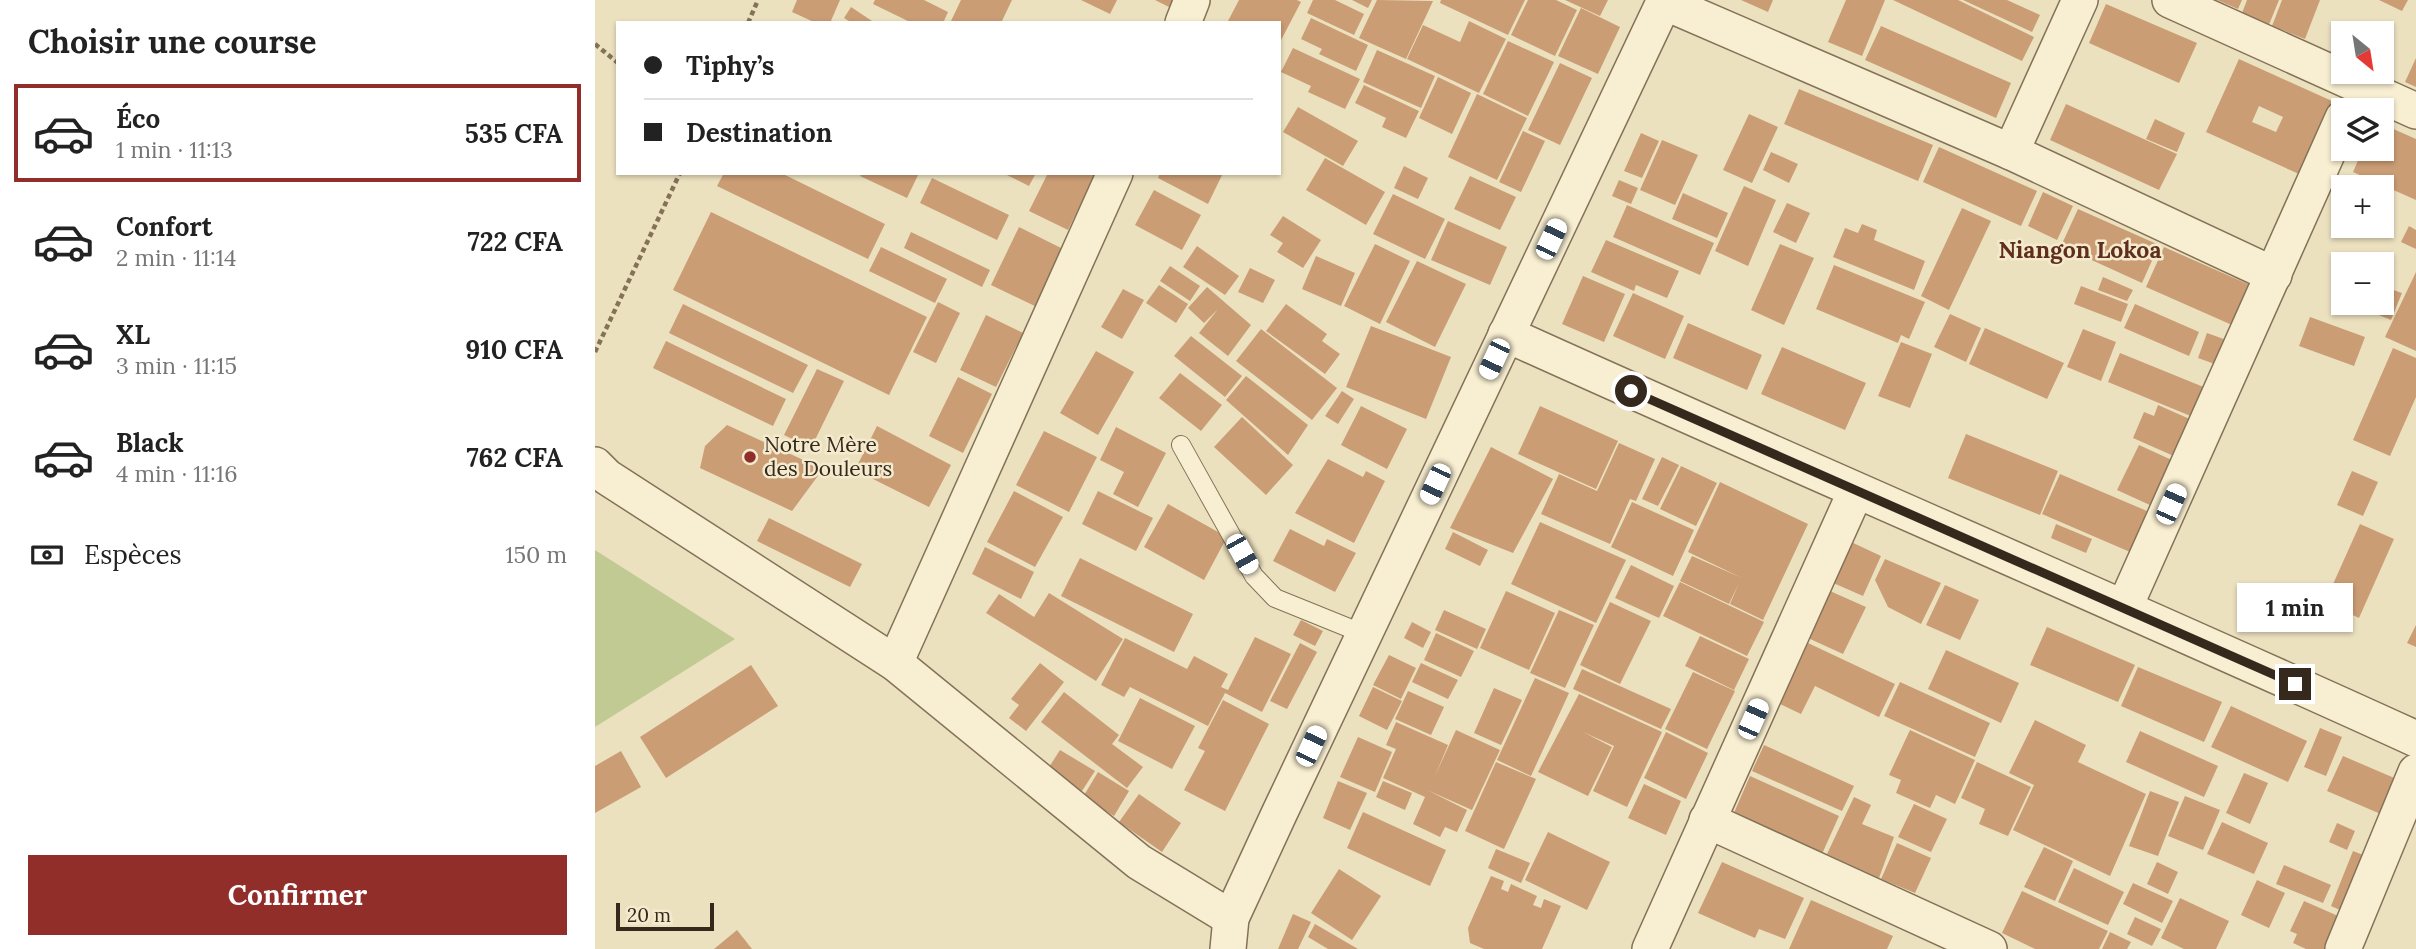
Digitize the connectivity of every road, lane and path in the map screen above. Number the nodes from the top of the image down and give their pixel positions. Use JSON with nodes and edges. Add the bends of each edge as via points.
{"nodes":[{"id":1,"x":758,"y":0,"type":"edge"},
{"id":2,"x":1192,"y":0,"type":"edge"},
{"id":3,"x":2080,"y":0,"type":"edge"},
{"id":4,"x":2170,"y":0,"type":"edge"},
{"id":5,"x":1665,"y":1,"type":"edge"},
{"id":6,"x":749,"y":21,"type":"edge"},
{"id":7,"x":1183,"y":21,"type":"edge"},
{"id":8,"x":595,"y":44,"type":"edge"},
{"id":9,"x":616,"y":62,"type":"edge"},
{"id":10,"x":2353,"y":97,"type":"edge"},
{"id":11,"x":2416,"y":111,"type":"edge"},
{"id":12,"x":2331,"y":145,"type":"edge"},
{"id":13,"x":2011,"y":152,"type":"junction"},
{"id":14,"x":679,"y":175,"type":"edge"},
{"id":15,"x":1114,"y":175,"type":"edge"},
{"id":16,"x":2274,"y":275,"type":"junction"},
{"id":17,"x":1506,"y":334,"type":"junction"},
{"id":18,"x":595,"y":352,"type":"edge"},
{"id":19,"x":1181,"y":445,"type":"dead end"},
{"id":20,"x":595,"y":465,"type":"edge"},
{"id":21,"x":1855,"y":492,"type":"junction"},
{"id":22,"x":2125,"y":606,"type":"junction"},
{"id":23,"x":1364,"y":634,"type":"junction"},
{"id":24,"x":895,"y":663,"type":"junction"},
{"id":25,"x":2416,"y":739,"type":"edge"},
{"id":26,"x":2416,"y":772,"type":"edge"},
{"id":27,"x":1707,"y":820,"type":"junction"},
{"id":28,"x":1229,"y":934,"type":"edge"},
{"id":29,"x":1650,"y":949,"type":"edge"},
{"id":30,"x":1989,"y":949,"type":"edge"},
{"id":31,"x":2343,"y":949,"type":"edge"}],
"edges":[{"from":1,"to":6,"type":"path"},
{"from":2,"to":7,"type":"street"},
{"from":3,"to":13,"type":"street"},
{"from":4,"to":10,"type":"street"},
{"from":5,"to":13,"type":"street"},
{"from":5,"to":17,"type":"street"},
{"from":8,"to":9,"type":"path"},
{"from":10,"to":11,"type":"street"},
{"from":12,"to":16,"type":"street"},
{"from":13,"to":16,"type":"street"},
{"from":14,"to":18,"type":"path"},
{"from":15,"to":24,"type":"street"},
{"from":16,"to":22,"type":"street"},
{"from":17,"to":21,"type":"street"},
{"from":17,"to":23,"type":"street"},
{"from":19,"to":23,"type":"lane","via":[[1254,576],[1275,598]]},
{"from":20,"to":24,"type":"street"},
{"from":21,"to":22,"type":"street"},
{"from":21,"to":27,"type":"street"},
{"from":22,"to":25,"type":"street"},
{"from":23,"to":28,"type":"street"},
{"from":24,"to":28,"type":"street"},
{"from":26,"to":31,"type":"street"},
{"from":27,"to":29,"type":"street"},
{"from":27,"to":30,"type":"street"}]}
